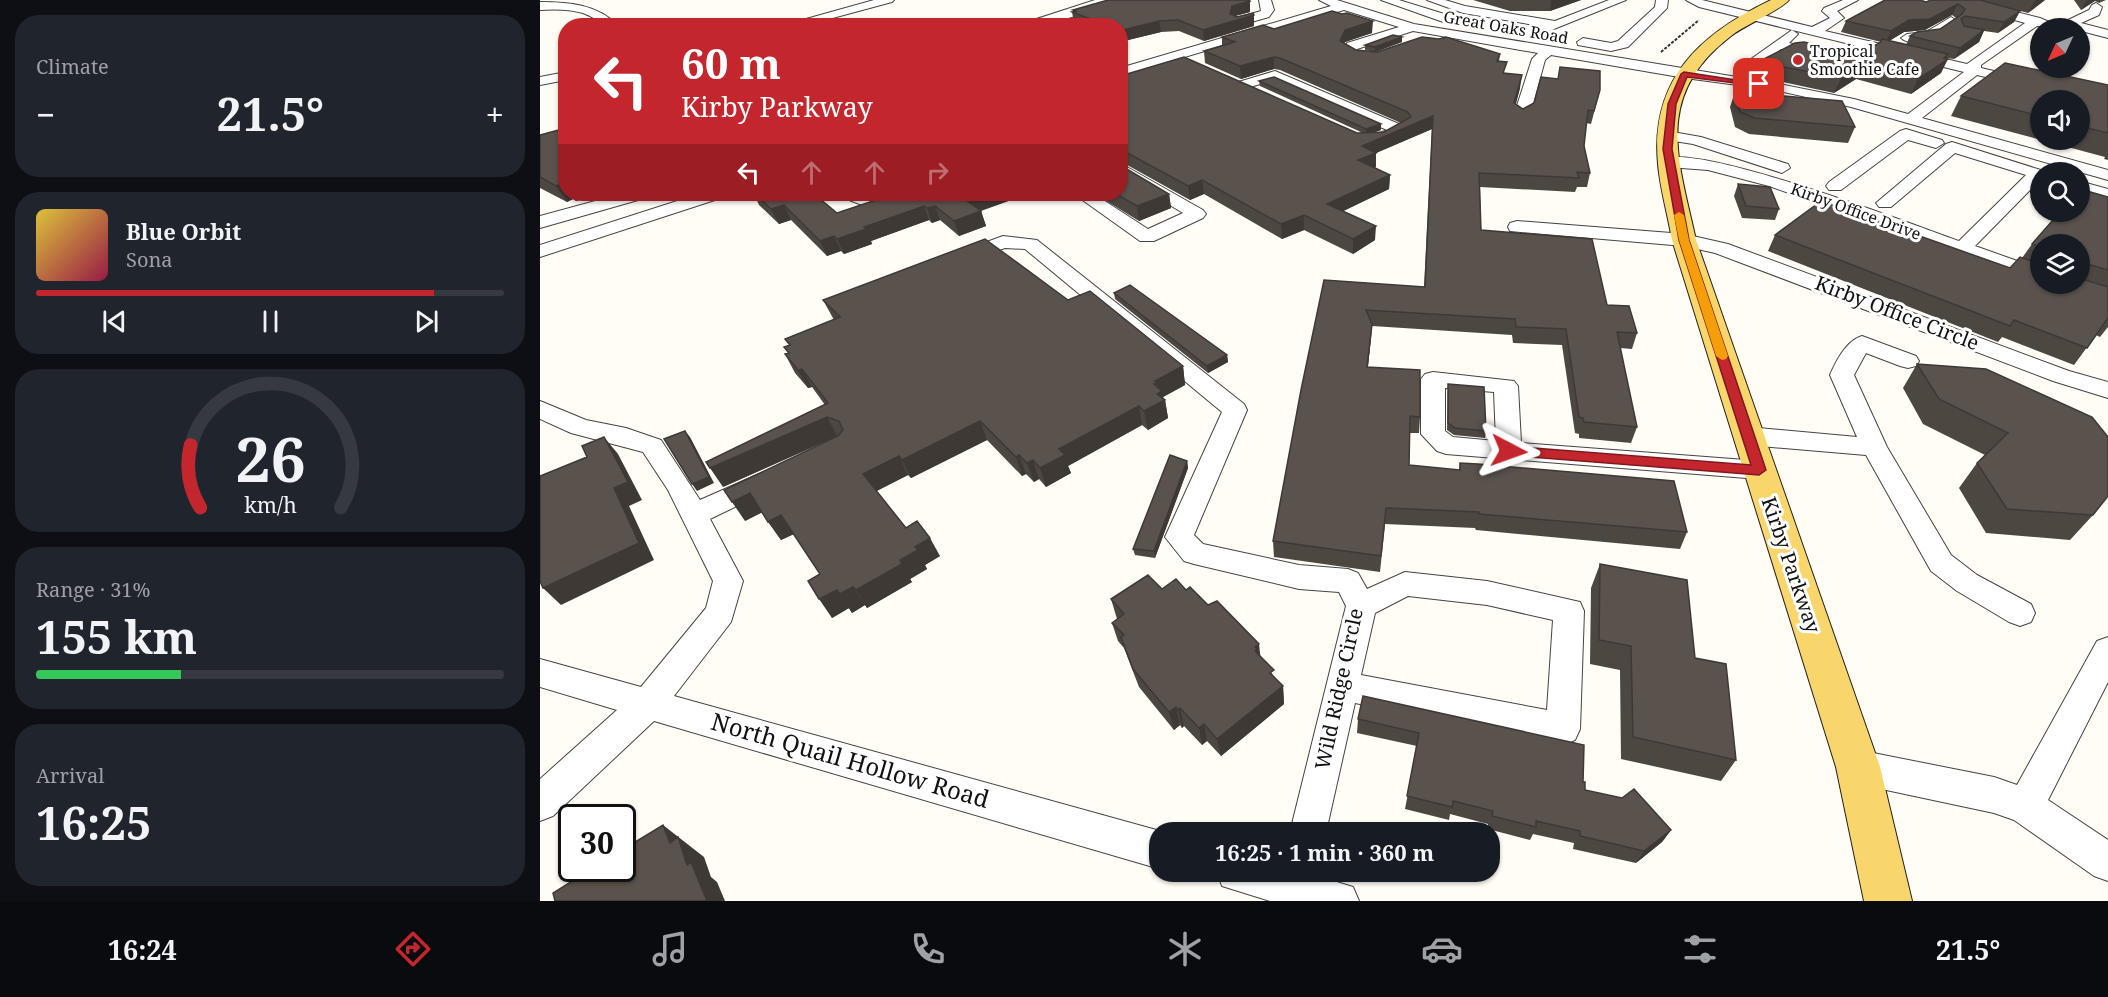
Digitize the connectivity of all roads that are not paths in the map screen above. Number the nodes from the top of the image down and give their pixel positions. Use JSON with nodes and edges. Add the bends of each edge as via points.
{"nodes":[{"id":1,"x":888,"y":0,"type":"edge"},
{"id":2,"x":1106,"y":0,"type":"edge"},
{"id":3,"x":1265,"y":0,"type":"edge"},
{"id":4,"x":1325,"y":0,"type":"edge"},
{"id":5,"x":1387,"y":0,"type":"edge"},
{"id":6,"x":1433,"y":0,"type":"edge"},
{"id":7,"x":1620,"y":0,"type":"edge"},
{"id":8,"x":1662,"y":0,"type":"edge"},
{"id":9,"x":1692,"y":0,"type":"edge"},
{"id":10,"x":1782,"y":0,"type":"edge"},
{"id":11,"x":1852,"y":0,"type":"edge"},
{"id":12,"x":1956,"y":0,"type":"edge"},
{"id":13,"x":2080,"y":2,"type":"dead end"},
{"id":14,"x":540,"y":6,"type":"edge"},
{"id":15,"x":1343,"y":6,"type":"junction"},
{"id":16,"x":1999,"y":6,"type":"edge"},
{"id":17,"x":2102,"y":6,"type":"edge"},
{"id":18,"x":1589,"y":11,"type":"junction"},
{"id":19,"x":1750,"y":14,"type":"junction"},
{"id":20,"x":605,"y":18,"type":"edge"},
{"id":21,"x":818,"y":18,"type":"edge"},
{"id":22,"x":1050,"y":18,"type":"edge"},
{"id":23,"x":1612,"y":18,"type":"dead end"},
{"id":24,"x":2034,"y":18,"type":"edge"},
{"id":25,"x":2065,"y":18,"type":"edge"},
{"id":26,"x":1951,"y":21,"type":"edge"},
{"id":27,"x":1979,"y":22,"type":"edge"},
{"id":28,"x":1799,"y":26,"type":"junction"},
{"id":29,"x":1220,"y":27,"type":"edge"},
{"id":30,"x":1412,"y":27,"type":"junction"},
{"id":31,"x":2030,"y":31,"type":"edge"},
{"id":32,"x":2090,"y":32,"type":"edge"},
{"id":33,"x":1446,"y":33,"type":"junction"},
{"id":34,"x":1534,"y":33,"type":"junction"},
{"id":35,"x":1558,"y":33,"type":"junction"},
{"id":36,"x":2108,"y":36,"type":"edge"},
{"id":37,"x":1987,"y":38,"type":"dead end"},
{"id":38,"x":2007,"y":41,"type":"junction"},
{"id":39,"x":1421,"y":42,"type":"edge"},
{"id":40,"x":1778,"y":44,"type":"junction"},
{"id":41,"x":1521,"y":47,"type":"junction"},
{"id":42,"x":1889,"y":49,"type":"junction"},
{"id":43,"x":1392,"y":52,"type":"edge"},
{"id":44,"x":1546,"y":52,"type":"junction"},
{"id":45,"x":1174,"y":56,"type":"junction"},
{"id":46,"x":1831,"y":57,"type":"edge"},
{"id":47,"x":1860,"y":58,"type":"edge"},
{"id":48,"x":1193,"y":65,"type":"edge"},
{"id":49,"x":1128,"y":70,"type":"edge"},
{"id":50,"x":1975,"y":70,"type":"junction"},
{"id":51,"x":1684,"y":74,"type":"junction"},
{"id":52,"x":558,"y":78,"type":"edge"},
{"id":53,"x":540,"y":81,"type":"edge"},
{"id":54,"x":1742,"y":81,"type":"junction"},
{"id":55,"x":2041,"y":86,"type":"edge"},
{"id":56,"x":1261,"y":96,"type":"edge"},
{"id":57,"x":1522,"y":115,"type":"edge"},
{"id":58,"x":1912,"y":118,"type":"junction"},
{"id":59,"x":1364,"y":142,"type":"edge"},
{"id":60,"x":1952,"y":147,"type":"junction"},
{"id":61,"x":1668,"y":149,"type":"junction"},
{"id":62,"x":2030,"y":171,"type":"edge"},
{"id":63,"x":1128,"y":173,"type":"edge"},
{"id":64,"x":2108,"y":175,"type":"edge"},
{"id":65,"x":2030,"y":182,"type":"edge"},
{"id":66,"x":1835,"y":186,"type":"junction"},
{"id":67,"x":2090,"y":189,"type":"edge"},
{"id":68,"x":2108,"y":195,"type":"edge"},
{"id":69,"x":614,"y":201,"type":"edge"},
{"id":70,"x":691,"y":201,"type":"edge"},
{"id":71,"x":1093,"y":201,"type":"edge"},
{"id":72,"x":1886,"y":203,"type":"junction"},
{"id":73,"x":1904,"y":209,"type":"dead end"},
{"id":74,"x":540,"y":222,"type":"edge"},
{"id":75,"x":1517,"y":227,"type":"dead end"},
{"id":76,"x":1684,"y":240,"type":"junction"},
{"id":77,"x":543,"y":246,"type":"edge"},
{"id":78,"x":1963,"y":248,"type":"junction"},
{"id":79,"x":939,"y":267,"type":"edge"},
{"id":80,"x":2030,"y":272,"type":"edge"},
{"id":81,"x":1908,"y":361,"type":"dead end"},
{"id":82,"x":2108,"y":390,"type":"edge"},
{"id":83,"x":540,"y":409,"type":"edge"},
{"id":84,"x":1748,"y":436,"type":"junction"},
{"id":85,"x":1874,"y":447,"type":"junction"},
{"id":86,"x":1509,"y":451,"type":"junction"},
{"id":87,"x":1759,"y":470,"type":"junction"},
{"id":88,"x":776,"y":476,"type":"edge"},
{"id":89,"x":694,"y":515,"type":"junction"},
{"id":90,"x":1361,"y":606,"type":"junction"},
{"id":91,"x":2020,"y":613,"type":"dead end"},
{"id":92,"x":2108,"y":651,"type":"edge"},
{"id":93,"x":540,"y":674,"type":"edge"},
{"id":94,"x":1342,"y":686,"type":"junction"},
{"id":95,"x":648,"y":704,"type":"junction"},
{"id":96,"x":1858,"y":766,"type":"junction"},
{"id":97,"x":540,"y":803,"type":"edge"},
{"id":98,"x":2025,"y":806,"type":"junction"},
{"id":99,"x":1310,"y":822,"type":"edge"},
{"id":100,"x":1149,"y":847,"type":"edge"},
{"id":101,"x":2108,"y":862,"type":"edge"},
{"id":102,"x":1275,"y":882,"type":"edge"},
{"id":103,"x":1295,"y":887,"type":"edge"},
{"id":104,"x":1339,"y":901,"type":"edge"},
{"id":105,"x":1888,"y":901,"type":"edge"}],
"edges":[{"from":1,"to":21,"type":"street"},
{"from":2,"to":22,"type":"street"},
{"from":3,"to":29,"type":"street","via":[[1265,14]]},
{"from":4,"to":15,"type":"street","name":"Great Oaks Road"},
{"from":5,"to":34,"type":"street","via":[[1443,19]]},
{"from":6,"to":35,"type":"street"},
{"from":7,"to":18,"type":"street"},
{"from":8,"to":35,"type":"street","via":[[1661,8],[1623,44],[1611,47],[1591,38]]},
{"from":9,"to":19,"type":"street"},
{"from":10,"to":19,"type":"main road","name":"Kirby Parkway"},
{"from":11,"to":28,"type":"street","via":[[1823,11],[1838,18]]},
{"from":12,"to":16,"type":"street"},
{"from":13,"to":17,"type":"street"},
{"from":14,"to":20,"type":"street","via":[[586,9]]},
{"from":15,"to":30,"type":"street","name":"Great Oaks Road"},
{"from":15,"to":45,"type":"street"},
{"from":16,"to":24,"type":"street"},
{"from":16,"to":27,"type":"street"},
{"from":17,"to":25,"type":"street"},
{"from":17,"to":36,"type":"street","via":[[2070,24]]},
{"from":18,"to":23,"type":"street"},
{"from":18,"to":35,"type":"street"},
{"from":19,"to":28,"type":"street"},
{"from":19,"to":51,"type":"main road","name":"Kirby Parkway","via":[[1707,45]]},
{"from":26,"to":42,"type":"street","via":[[1929,36],[1908,37]]},
{"from":28,"to":40,"type":"street"},
{"from":28,"to":42,"type":"street"},
{"from":28,"to":47,"type":"street","via":[[1867,54]]},
{"from":30,"to":33,"type":"street","name":"Great Oaks Road"},
{"from":30,"to":43,"type":"street","via":[[1352,46],[1349,52],[1376,58]]},
{"from":31,"to":38,"type":"street"},
{"from":32,"to":36,"type":"street"},
{"from":33,"to":39,"type":"street"},
{"from":33,"to":41,"type":"street","name":"Great Oaks Road"},
{"from":34,"to":35,"type":"street"},
{"from":34,"to":41,"type":"street"},
{"from":37,"to":38,"type":"street"},
{"from":38,"to":50,"type":"street","via":[[1974,64]]},
{"from":40,"to":46,"type":"street"},
{"from":40,"to":54,"type":"street","via":[[1749,67]]},
{"from":41,"to":44,"type":"street","name":"Great Oaks Road"},
{"from":42,"to":50,"type":"street"},
{"from":44,"to":51,"type":"street","name":"Great Oaks Road"},
{"from":44,"to":57,"type":"street","via":[[1539,59]]},
{"from":45,"to":48,"type":"street"},
{"from":45,"to":49,"type":"street"},
{"from":50,"to":55,"type":"street"},
{"from":50,"to":58,"type":"street"},
{"from":51,"to":54,"type":"street","name":"Great Oaks Road"},
{"from":51,"to":61,"type":"main road","name":"Kirby Parkway","via":[[1672,104]]},
{"from":52,"to":53,"type":"street"},
{"from":54,"to":58,"type":"street","name":"Great Oaks Road"},
{"from":56,"to":59,"type":"street","via":[[1235,84],[1275,75],[1400,130]]},
{"from":58,"to":64,"type":"street","name":"Great Oaks Road"},
{"from":60,"to":62,"type":"street"},
{"from":60,"to":66,"type":"street","via":[[1906,134]]},
{"from":60,"to":72,"type":"street"},
{"from":61,"to":66,"type":"street","via":[[1718,146]]},
{"from":61,"to":76,"type":"main road","name":"Kirby Parkway"},
{"from":61,"to":78,"type":"street","name":"Kirby Office Drive"},
{"from":63,"to":71,"type":"street","via":[[1197,214],[1147,237]]},
{"from":65,"to":78,"type":"street"},
{"from":66,"to":72,"type":"street"},
{"from":67,"to":68,"type":"street"},
{"from":69,"to":74,"type":"street"},
{"from":70,"to":77,"type":"street"},
{"from":72,"to":73,"type":"street"},
{"from":75,"to":76,"type":"street","name":"Kirby Office Circle"},
{"from":76,"to":82,"type":"street","name":"Kirby Office Circle","via":[[1721,248],[1818,282],[2061,376]]},
{"from":76,"to":84,"type":"main road","name":"Kirby Parkway"},
{"from":78,"to":80,"type":"street","name":"Kirby Office Drive"},
{"from":79,"to":90,"type":"street","name":"Wild Ridge Circle","via":[[1003,242],[1030,244],[1053,260],[1235,410],[1179,537],[1194,553],[1299,577],[1348,581]]},
{"from":81,"to":85,"type":"street","via":[[1862,343],[1842,375]]},
{"from":83,"to":89,"type":"street","via":[[580,427],[652,446]]},
{"from":84,"to":85,"type":"street"},
{"from":84,"to":87,"type":"main road","name":"Kirby Parkway"},
{"from":85,"to":91,"type":"street","via":[[1941,563]]},
{"from":86,"to":86,"type":"street","via":[[1446,445],[1433,434],[1433,379],[1506,386]]},
{"from":86,"to":87,"type":"street"},
{"from":87,"to":96,"type":"main road","name":"Kirby Parkway"},
{"from":88,"to":89,"type":"street"},
{"from":89,"to":95,"type":"street","via":[[728,581],[720,613]]},
{"from":90,"to":94,"type":"street","name":"Wild Ridge Circle"},
{"from":90,"to":94,"type":"street","via":[[1405,585],[1486,593],[1569,610],[1563,729]]},
{"from":92,"to":98,"type":"street"},
{"from":93,"to":95,"type":"street","name":"North Quail Hollow Road"},
{"from":94,"to":99,"type":"street","name":"Wild Ridge Circle"},
{"from":95,"to":97,"type":"street"},
{"from":95,"to":100,"type":"street","name":"North Quail Hollow Road"},
{"from":96,"to":98,"type":"street","via":[[1994,795]]},
{"from":96,"to":105,"type":"main road","name":"Kirby Parkway"},
{"from":98,"to":101,"type":"street"},
{"from":102,"to":103,"type":"street"},
{"from":103,"to":104,"type":"street"}]}
